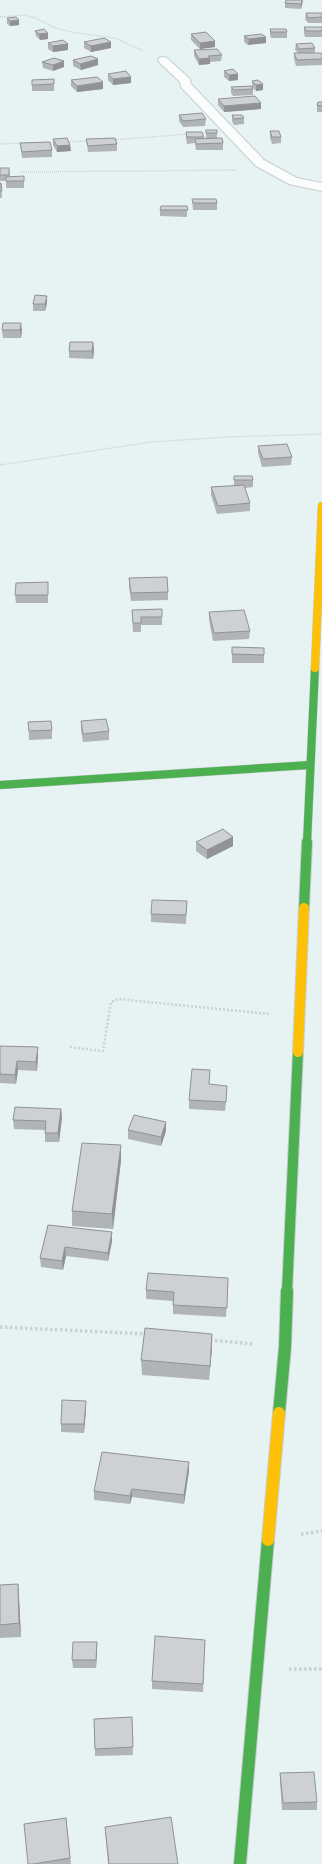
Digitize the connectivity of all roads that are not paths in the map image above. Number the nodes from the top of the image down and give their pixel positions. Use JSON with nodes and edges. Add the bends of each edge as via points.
{"nodes":[{"id":1,"x":163,"y":60,"type":"road end"},
{"id":2,"x":322,"y":187,"type":"edge"},
{"id":3,"x":322,"y":506,"type":"edge"},
{"id":4,"x":310,"y":765,"type":"junction"},
{"id":5,"x":0,"y":784,"type":"edge"},
{"id":6,"x":240,"y":1864,"type":"edge"}],
"edges":[{"from":1,"to":2,"type":"street","via":[[186,81],[185,85],[260,163],[293,181]]},
{"from":3,"to":4,"type":"street"},
{"from":4,"to":5,"type":"street"},
{"from":4,"to":6,"type":"street","via":[[285,1347]]}]}
